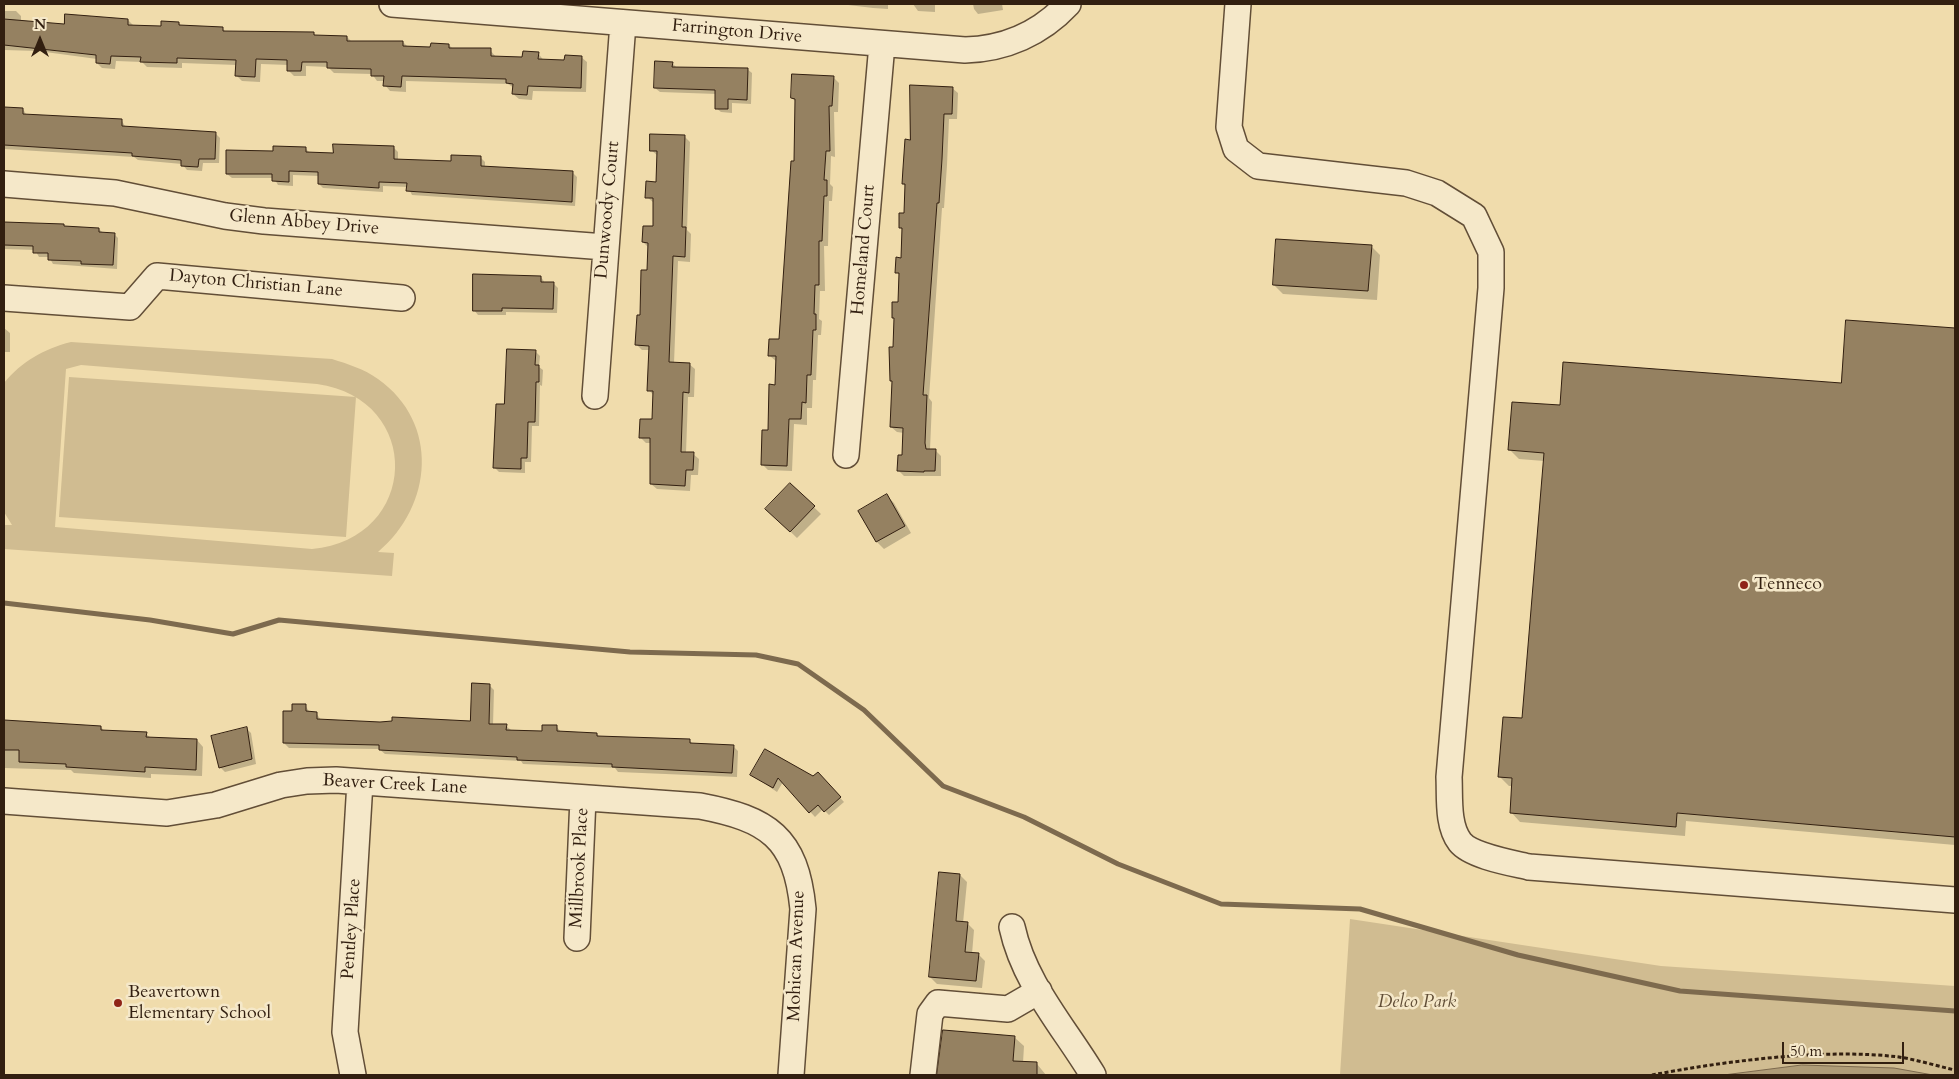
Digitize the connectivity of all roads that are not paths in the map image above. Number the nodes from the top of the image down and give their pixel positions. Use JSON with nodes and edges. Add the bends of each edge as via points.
{"nodes":[{"id":1,"x":392,"y":4,"type":"edge"},
{"id":2,"x":1068,"y":4,"type":"edge"},
{"id":3,"x":1238,"y":4,"type":"edge"},
{"id":4,"x":623,"y":23,"type":"junction"},
{"id":5,"x":882,"y":44,"type":"junction"},
{"id":6,"x":4,"y":184,"type":"edge"},
{"id":7,"x":605,"y":247,"type":"junction"},
{"id":8,"x":4,"y":298,"type":"edge"},
{"id":9,"x":402,"y":298,"type":"dead end"},
{"id":10,"x":595,"y":396,"type":"dead end"},
{"id":11,"x":846,"y":455,"type":"dead end"},
{"id":12,"x":360,"y":782,"type":"junction"},
{"id":13,"x":583,"y":798,"type":"junction"},
{"id":14,"x":4,"y":800,"type":"edge"},
{"id":15,"x":780,"y":841,"type":"joint"},
{"id":16,"x":1955,"y":900,"type":"edge"},
{"id":17,"x":1012,"y":927,"type":"dead end"},
{"id":18,"x":576,"y":938,"type":"dead end"},
{"id":19,"x":1038,"y":991,"type":"junction"},
{"id":20,"x":353,"y":1075,"type":"edge"},
{"id":21,"x":791,"y":1075,"type":"edge"},
{"id":22,"x":923,"y":1075,"type":"edge"},
{"id":23,"x":1093,"y":1075,"type":"edge"}],
"edges":[{"from":1,"to":4,"type":"street","name":"Farrington Drive"},
{"from":2,"to":5,"type":"street","name":"Farrington Drive","via":[[1038,30],[995,47],[965,50]]},
{"from":3,"to":16,"type":"street","via":[[1229,127],[1236,149],[1258,166],[1406,183],[1437,193],[1474,216],[1491,252],[1491,288],[1449,777],[1451,818],[1460,842],[1483,856],[1529,867]]},
{"from":4,"to":5,"type":"street","name":"Farrington Drive"},
{"from":4,"to":7,"type":"street","name":"Dunwoody Court"},
{"from":5,"to":11,"type":"street","name":"Homeland Court"},
{"from":6,"to":7,"type":"street","name":"Glenn Abbey Drive","via":[[115,193],[264,221]]},
{"from":7,"to":10,"type":"street","name":"Dunwoody Court"},
{"from":8,"to":9,"type":"street","name":"Dayton Christian Lane","via":[[130,307],[157,276]]},
{"from":12,"to":13,"type":"street","name":"Beaver Creek Lane"},
{"from":12,"to":14,"type":"street","name":"Beaver Creek Lane","via":[[307,781],[281,785],[216,805],[167,813]]},
{"from":12,"to":20,"type":"street","name":"Pentley Place","via":[[345,1032]]},
{"from":13,"to":15,"type":"street","name":"Beaver Creek Lane","via":[[729,811],[747,817]]},
{"from":13,"to":18,"type":"street","name":"Millbrook Place"},
{"from":15,"to":21,"type":"street","name":"Mohican Avenue","via":[[794,861],[803,908]]},
{"from":17,"to":19,"type":"street","via":[[1023,961]]},
{"from":19,"to":22,"type":"street","via":[[1008,1009],[938,1003],[930,1014]]},
{"from":19,"to":23,"type":"street"}]}
